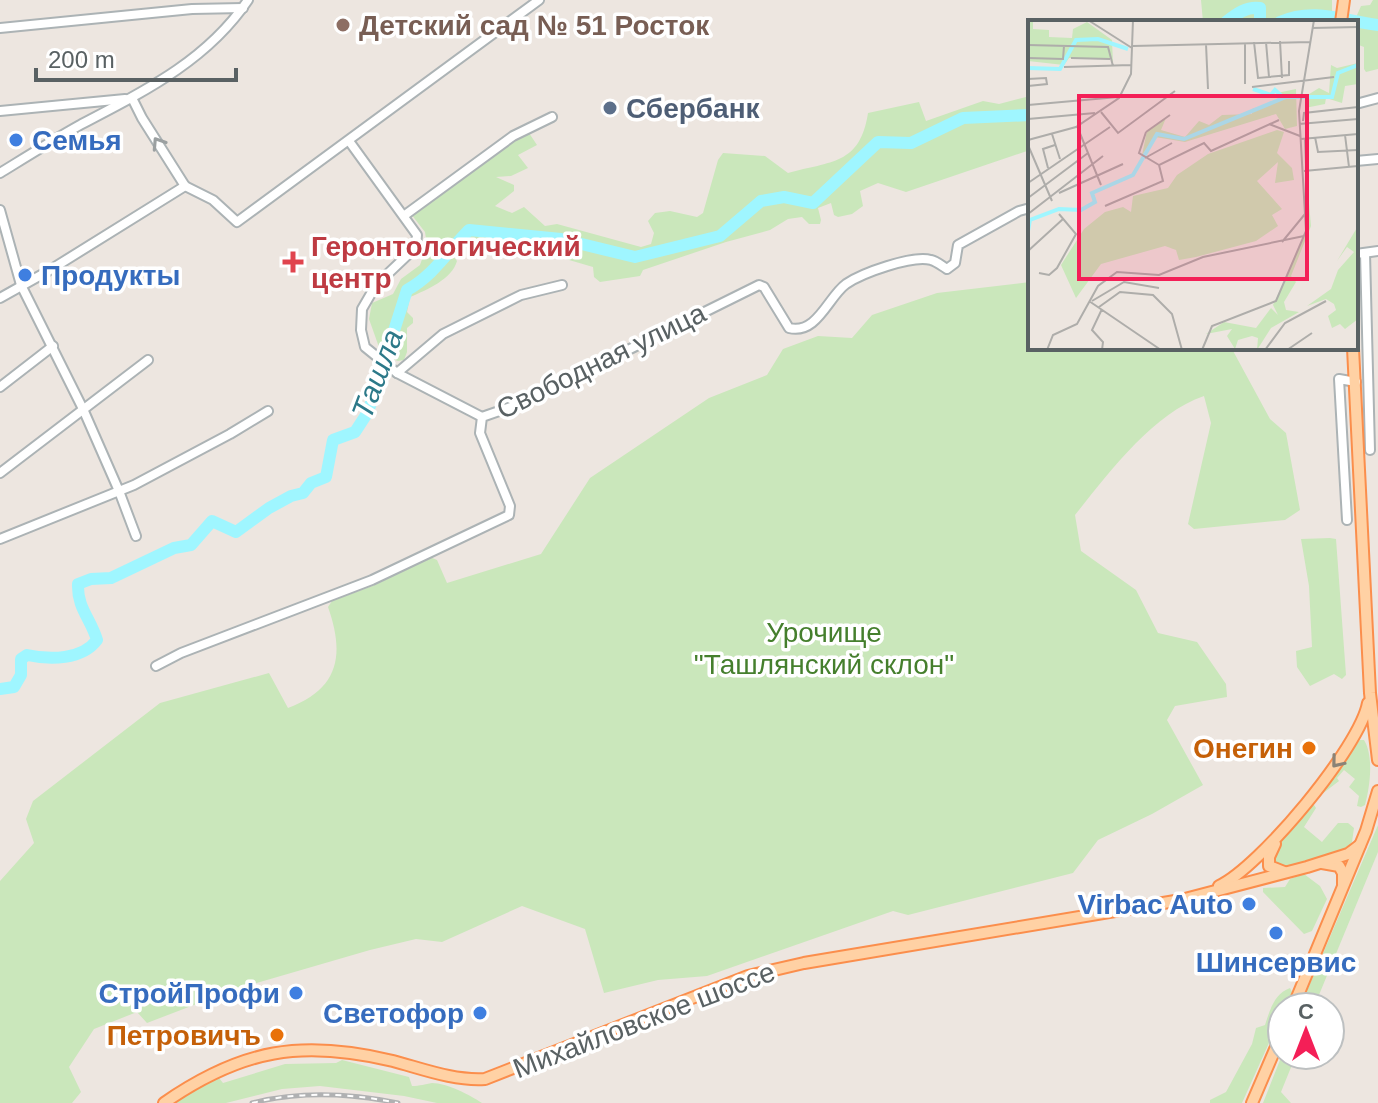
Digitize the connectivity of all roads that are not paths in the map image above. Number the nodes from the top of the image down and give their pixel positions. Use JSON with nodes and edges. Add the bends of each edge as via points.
{"nodes":[{"id":1,"x":539,"y":0,"type":"edge"},
{"id":2,"x":246,"y":4,"type":"edge"},
{"id":3,"x":0,"y":28,"type":"edge"},
{"id":4,"x":1378,"y":98,"type":"edge"},
{"id":5,"x":131,"y":99,"type":"junction"},
{"id":6,"x":1358,"y":103,"type":"edge"},
{"id":7,"x":0,"y":111,"type":"edge"},
{"id":8,"x":552,"y":117,"type":"dead end"},
{"id":9,"x":349,"y":141,"type":"junction"},
{"id":10,"x":1378,"y":159,"type":"edge"},
{"id":11,"x":1358,"y":161,"type":"edge"},
{"id":12,"x":0,"y":173,"type":"edge"},
{"id":13,"x":185,"y":186,"type":"junction"},
{"id":14,"x":1028,"y":209,"type":"edge"},
{"id":15,"x":0,"y":210,"type":"edge"},
{"id":16,"x":405,"y":215,"type":"junction"},
{"id":17,"x":1378,"y":251,"type":"edge"},
{"id":18,"x":1360,"y":253,"type":"edge"},
{"id":19,"x":21,"y":285,"type":"junction"},
{"id":20,"x":562,"y":285,"type":"dead end"},
{"id":21,"x":0,"y":298,"type":"edge"},
{"id":22,"x":53,"y":346,"type":"junction"},
{"id":23,"x":1353,"y":350,"type":"edge"},
{"id":24,"x":148,"y":360,"type":"dead end"},
{"id":25,"x":397,"y":373,"type":"junction"},
{"id":26,"x":1356,"y":382,"type":"junction"},
{"id":27,"x":0,"y":387,"type":"edge"},
{"id":28,"x":83,"y":409,"type":"junction"},
{"id":29,"x":268,"y":411,"type":"dead end"},
{"id":30,"x":482,"y":417,"type":"junction"},
{"id":31,"x":1369,"y":450,"type":"edge"},
{"id":32,"x":0,"y":473,"type":"edge"},
{"id":33,"x":119,"y":491,"type":"junction"},
{"id":34,"x":1347,"y":520,"type":"dead end"},
{"id":35,"x":136,"y":536,"type":"dead end"},
{"id":36,"x":0,"y":539,"type":"edge"},
{"id":37,"x":156,"y":666,"type":"dead end"},
{"id":38,"x":1370,"y":693,"type":"junction"},
{"id":39,"x":1378,"y":760,"type":"edge"},
{"id":40,"x":1378,"y":791,"type":"edge"},
{"id":41,"x":1289,"y":822,"type":"junction"},
{"id":42,"x":1360,"y":845,"type":"junction"},
{"id":43,"x":1320,"y":863,"type":"junction"},
{"id":44,"x":1286,"y":873,"type":"junction"},
{"id":45,"x":1343,"y":887,"type":"junction"},
{"id":46,"x":1196,"y":897,"type":"junction"},
{"id":47,"x":1300,"y":991,"type":"edge"},
{"id":48,"x":1266,"y":1070,"type":"edge"},
{"id":49,"x":164,"y":1103,"type":"edge"},
{"id":50,"x":1252,"y":1103,"type":"edge"}],
"edges":[{"from":1,"to":9,"type":"street"},
{"from":2,"to":3,"type":"street"},
{"from":2,"to":5,"type":"street","via":[[189,63]]},
{"from":4,"to":6,"type":"street"},
{"from":5,"to":7,"type":"street"},
{"from":5,"to":12,"type":"street"},
{"from":13,"to":5,"type":"street","one_way":true},
{"from":8,"to":16,"type":"street","via":[[513,136]]},
{"from":9,"to":13,"type":"street","via":[[237,222],[213,200]]},
{"from":9,"to":16,"type":"street"},
{"from":10,"to":11,"type":"street"},
{"from":13,"to":19,"type":"street"},
{"from":14,"to":30,"type":"street","name":"Свободная улица","via":[[958,245],[955,263],[947,269],[915,258],[860,276],[844,285],[818,319],[797,330],[789,328],[759,285],[519,404]]},
{"from":15,"to":19,"type":"street"},
{"from":16,"to":25,"type":"street","via":[[417,235],[416,247],[376,285],[362,309],[365,347]]},
{"from":17,"to":18,"type":"street"},
{"from":18,"to":31,"type":"street"},
{"from":19,"to":21,"type":"street"},
{"from":19,"to":22,"type":"street"},
{"from":20,"to":25,"type":"street","via":[[521,295],[443,334]]},
{"from":22,"to":27,"type":"street"},
{"from":22,"to":28,"type":"street"},
{"from":23,"to":26,"type":"main road"},
{"from":24,"to":28,"type":"street"},
{"from":25,"to":30,"type":"street"},
{"from":26,"to":31,"type":"main road"},
{"from":26,"to":34,"type":"street","via":[[1339,379]]},
{"from":28,"to":32,"type":"street"},
{"from":28,"to":33,"type":"street"},
{"from":29,"to":33,"type":"street"},
{"from":30,"to":37,"type":"street","name":"Свободная улица","via":[[480,433],[509,515],[372,580]]},
{"from":31,"to":38,"type":"main road"},
{"from":33,"to":35,"type":"street"},
{"from":33,"to":36,"type":"street"},
{"from":38,"to":39,"type":"main road"},
{"from":38,"to":41,"type":"main road","one_way":true,"via":[[1364,721],[1345,753]]},
{"from":40,"to":42,"type":"main road"},
{"from":41,"to":44,"type":"main road","via":[[1268,861],[1272,869]]},
{"from":41,"to":46,"type":"main road","via":[[1248,867]]},
{"from":42,"to":43,"type":"main road","name":"Михайловское шоссе"},
{"from":42,"to":45,"type":"main road"},
{"from":43,"to":44,"type":"main road","name":"Михайловское шоссе"},
{"from":43,"to":45,"type":"main road","via":[[1339,866]]},
{"from":44,"to":46,"type":"main road","name":"Михайловское шоссе"},
{"from":45,"to":47,"type":"main road"},
{"from":46,"to":49,"type":"main road","name":"Михайловское шоссе","via":[[748,976],[485,1079],[454,1077],[361,1053],[303,1049],[268,1053],[231,1066]]},
{"from":48,"to":50,"type":"main road"}]}
